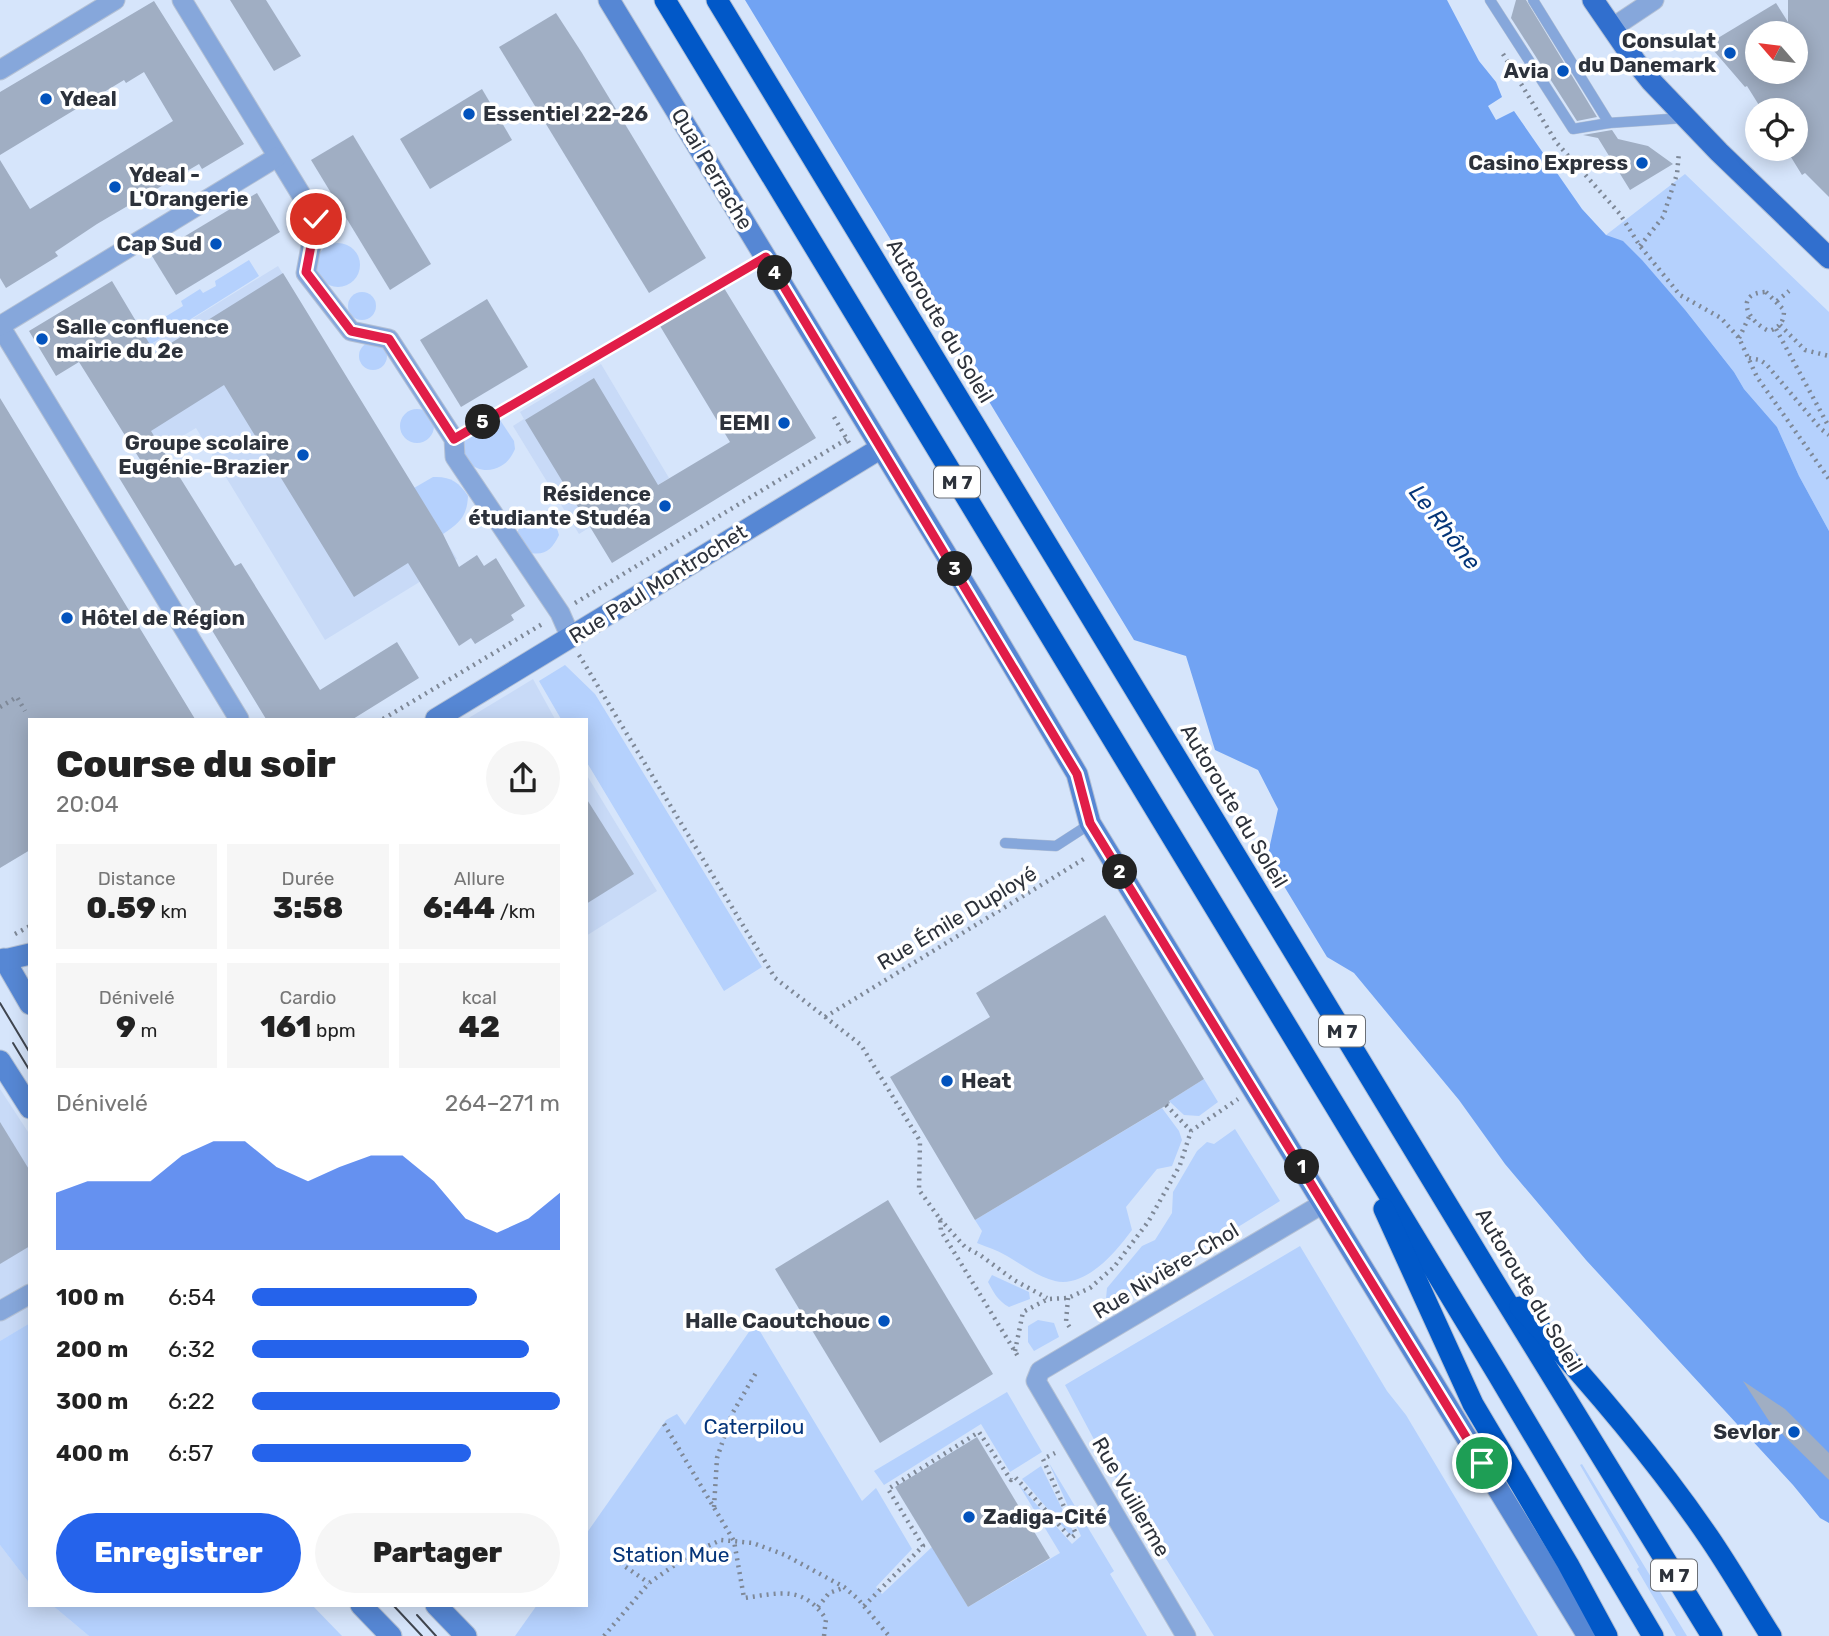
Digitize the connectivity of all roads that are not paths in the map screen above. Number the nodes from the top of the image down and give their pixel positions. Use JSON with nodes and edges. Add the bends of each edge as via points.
{"nodes":[{"id":1,"x":116,"y":0,"type":"edge"},
{"id":2,"x":182,"y":0,"type":"edge"},
{"id":3,"x":609,"y":0,"type":"edge"},
{"id":4,"x":665,"y":0,"type":"edge"},
{"id":5,"x":717,"y":0,"type":"edge"},
{"id":6,"x":1490,"y":0,"type":"edge"},
{"id":7,"x":1533,"y":0,"type":"edge"},
{"id":8,"x":1593,"y":0,"type":"edge"},
{"id":9,"x":1654,"y":0,"type":"edge"},
{"id":10,"x":1612,"y":28,"type":"junction"},
{"id":11,"x":0,"y":70,"type":"edge"},
{"id":12,"x":1686,"y":117,"type":"junction"},
{"id":13,"x":1609,"y":123,"type":"junction"},
{"id":14,"x":277,"y":157,"type":"junction"},
{"id":15,"x":1829,"y":258,"type":"edge"},
{"id":16,"x":0,"y":326,"type":"edge"},
{"id":17,"x":881,"y":448,"type":"junction"},
{"id":18,"x":571,"y":638,"type":"junction"},
{"id":19,"x":238,"y":718,"type":"edge"},
{"id":20,"x":438,"y":718,"type":"edge"},
{"id":21,"x":1090,"y":823,"type":"junction"},
{"id":22,"x":1005,"y":843,"type":"dead end"},
{"id":23,"x":28,"y":954,"type":"edge"},
{"id":24,"x":2,"y":960,"type":"edge"},
{"id":25,"x":28,"y":1001,"type":"edge"},
{"id":26,"x":0,"y":1061,"type":"edge"},
{"id":27,"x":28,"y":1105,"type":"edge"},
{"id":28,"x":1345,"y":1125,"type":"junction"},
{"id":29,"x":1324,"y":1203,"type":"junction"},
{"id":30,"x":1490,"y":1275,"type":"junction"},
{"id":31,"x":28,"y":1295,"type":"edge"},
{"id":32,"x":0,"y":1311,"type":"edge"},
{"id":33,"x":1036,"y":1381,"type":"joint"},
{"id":34,"x":363,"y":1607,"type":"edge"},
{"id":35,"x":438,"y":1607,"type":"edge"},
{"id":36,"x":391,"y":1636,"type":"edge"},
{"id":37,"x":466,"y":1636,"type":"edge"},
{"id":38,"x":1186,"y":1636,"type":"edge"},
{"id":39,"x":1588,"y":1636,"type":"edge"},
{"id":40,"x":1607,"y":1636,"type":"edge"},
{"id":41,"x":1653,"y":1636,"type":"edge"},
{"id":42,"x":1712,"y":1636,"type":"edge"},
{"id":43,"x":1771,"y":1636,"type":"edge"}],
"edges":[{"from":1,"to":11,"type":"street"},
{"from":2,"to":14,"type":"street"},
{"from":3,"to":17,"type":"street","name":"Quai Perrache"},
{"from":4,"to":28,"type":"highway","number":"M 7"},
{"from":5,"to":30,"type":"highway","name":"Autoroute du Soleil","number":"M 7"},
{"from":6,"to":13,"type":"lane","via":[[1573,129]]},
{"from":7,"to":13,"type":"lane"},
{"from":8,"to":10,"type":"main road"},
{"from":9,"to":10,"type":"street"},
{"from":10,"to":12,"type":"main road","via":[[1643,71]]},
{"from":12,"to":13,"type":"lane"},
{"from":12,"to":15,"type":"main road"},
{"from":14,"to":16,"type":"street"},
{"from":14,"to":18,"type":"street","via":[[316,219],[306,272],[351,331],[389,339],[454,439],[455,457],[560,613]]},
{"from":16,"to":19,"type":"street"},
{"from":17,"to":18,"type":"street","name":"Rue Paul Montrochet"},
{"from":17,"to":21,"type":"street","name":"Quai Perrache","via":[[1077,774]]},
{"from":18,"to":20,"type":"street","name":"Rue Paul Montrochet"},
{"from":21,"to":22,"type":"lane","via":[[1056,846]]},
{"from":21,"to":29,"type":"street","name":"Quai Perrache"},
{"from":23,"to":24,"type":"street"},
{"from":24,"to":25,"type":"street"},
{"from":26,"to":27,"type":"street"},
{"from":28,"to":40,"type":"highway","via":[[1473,1404]]},
{"from":28,"to":41,"type":"highway","number":"M 7"},
{"from":29,"to":33,"type":"street","name":"Rue Nivière-Chol","via":[[1040,1371]]},
{"from":29,"to":39,"type":"street","name":"Quai Perrache"},
{"from":30,"to":42,"type":"highway","name":"Autoroute du Soleil","number":"M 7"},
{"from":30,"to":43,"type":"highway","via":[[1581,1372],[1635,1438],[1708,1536]]},
{"from":31,"to":32,"type":"street"},
{"from":33,"to":38,"type":"street","name":"Rue Vuillerme"},
{"from":34,"to":36,"type":"street"},
{"from":35,"to":37,"type":"street"}]}
